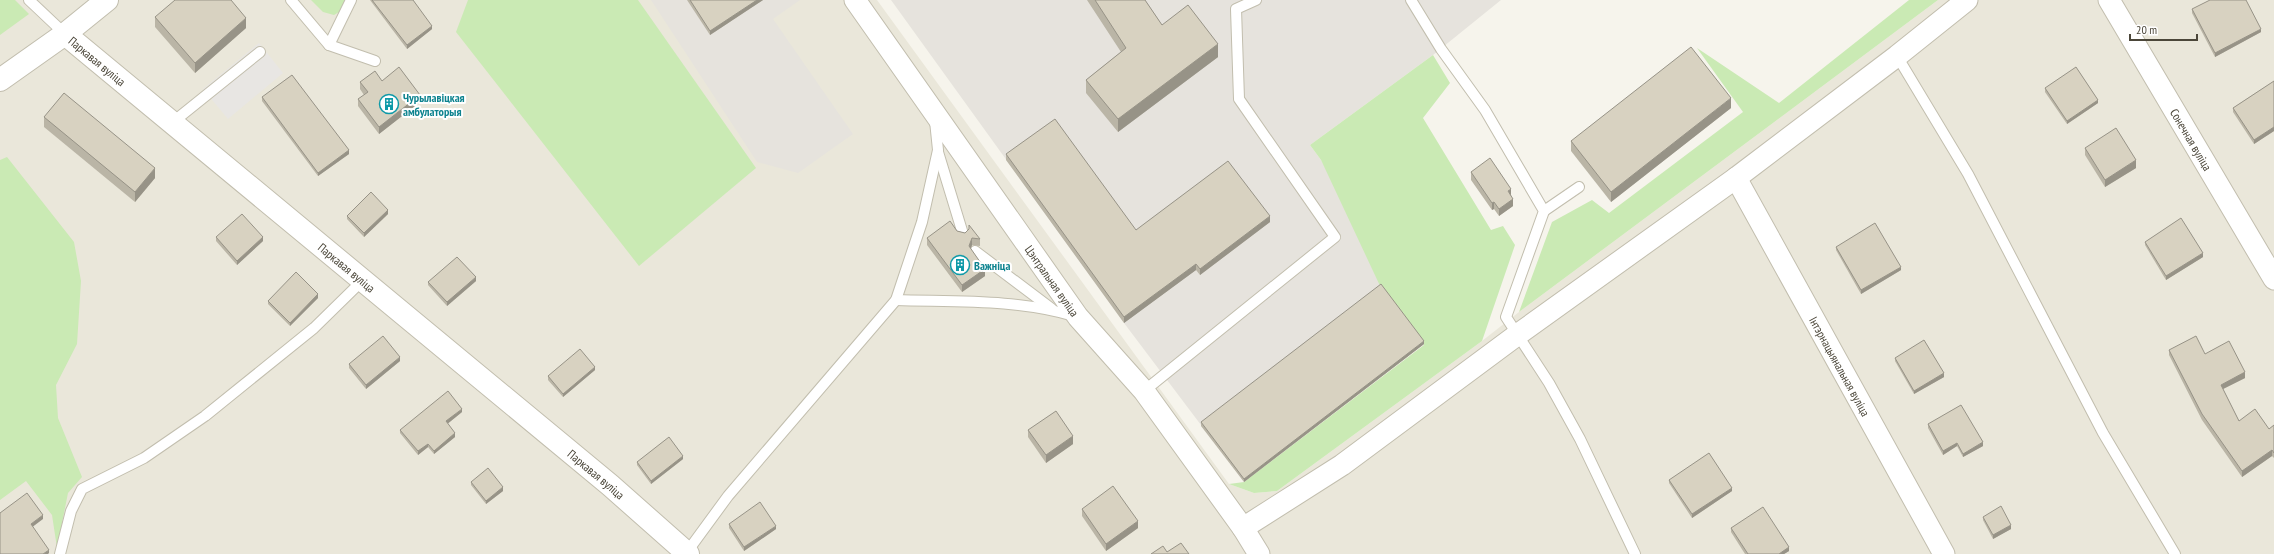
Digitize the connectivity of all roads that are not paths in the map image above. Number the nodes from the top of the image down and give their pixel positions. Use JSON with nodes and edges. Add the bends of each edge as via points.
{"nodes":[{"id":1,"x":29,"y":0,"type":"edge"},
{"id":2,"x":107,"y":0,"type":"edge"},
{"id":3,"x":291,"y":0,"type":"edge"},
{"id":4,"x":351,"y":0,"type":"edge"},
{"id":5,"x":856,"y":0,"type":"edge"},
{"id":6,"x":1256,"y":0,"type":"edge"},
{"id":7,"x":1411,"y":0,"type":"edge"},
{"id":8,"x":1967,"y":0,"type":"edge"},
{"id":9,"x":2109,"y":0,"type":"edge"},
{"id":10,"x":65,"y":34,"type":"junction"},
{"id":11,"x":329,"y":44,"type":"junction"},
{"id":12,"x":260,"y":52,"type":"dead end"},
{"id":13,"x":1897,"y":56,"type":"junction"},
{"id":14,"x":375,"y":60,"type":"dead end"},
{"id":15,"x":0,"y":80,"type":"edge"},
{"id":16,"x":935,"y":115,"type":"junction"},
{"id":17,"x":173,"y":122,"type":"junction"},
{"id":18,"x":938,"y":150,"type":"junction"},
{"id":19,"x":1736,"y":178,"type":"junction"},
{"id":20,"x":1579,"y":187,"type":"dead end"},
{"id":21,"x":1544,"y":211,"type":"junction"},
{"id":22,"x":963,"y":234,"type":"edge"},
{"id":23,"x":975,"y":251,"type":"dead end"},
{"id":24,"x":2274,"y":279,"type":"edge"},
{"id":25,"x":363,"y":280,"type":"junction"},
{"id":26,"x":896,"y":300,"type":"junction"},
{"id":27,"x":1052,"y":309,"type":"junction"},
{"id":28,"x":1078,"y":317,"type":"junction"},
{"id":29,"x":1517,"y":335,"type":"junction"},
{"id":30,"x":1144,"y":391,"type":"junction"},
{"id":31,"x":1244,"y":528,"type":"junction"},
{"id":32,"x":688,"y":553,"type":"edge"},
{"id":33,"x":60,"y":554,"type":"edge"},
{"id":34,"x":1259,"y":554,"type":"edge"},
{"id":35,"x":1635,"y":554,"type":"edge"},
{"id":36,"x":1944,"y":554,"type":"edge"},
{"id":37,"x":2175,"y":554,"type":"edge"}],
"edges":[{"from":1,"to":10,"type":"lane"},
{"from":2,"to":10,"type":"street"},
{"from":3,"to":11,"type":"lane"},
{"from":4,"to":11,"type":"lane"},
{"from":5,"to":16,"type":"street","name":"Цэнтральная вуліца"},
{"from":6,"to":30,"type":"lane","via":[[1236,9],[1239,99],[1334,237]]},
{"from":7,"to":21,"type":"lane","via":[[1441,49],[1485,110]]},
{"from":8,"to":13,"type":"street"},
{"from":9,"to":24,"type":"street","name":"Сонечная вуліца"},
{"from":10,"to":15,"type":"street","name":"Паркавая вуліца"},
{"from":10,"to":17,"type":"street","name":"Паркавая вуліца"},
{"from":11,"to":14,"type":"lane"},
{"from":12,"to":17,"type":"lane"},
{"from":13,"to":19,"type":"street"},
{"from":13,"to":37,"type":"lane","via":[[1968,174],[2103,433]]},
{"from":16,"to":18,"type":"lane"},
{"from":16,"to":28,"type":"street","name":"Цэнтральная вуліца"},
{"from":17,"to":25,"type":"street","name":"Паркавая вуліца"},
{"from":18,"to":22,"type":"lane"},
{"from":18,"to":26,"type":"lane","via":[[922,222]]},
{"from":19,"to":29,"type":"street"},
{"from":19,"to":36,"type":"street","name":"Інтэрнацыянальная вуліца"},
{"from":20,"to":21,"type":"lane"},
{"from":21,"to":29,"type":"lane","via":[[1506,317]]},
{"from":23,"to":27,"type":"lane"},
{"from":25,"to":32,"type":"street","name":"Паркавая вуліца"},
{"from":25,"to":33,"type":"lane","via":[[314,328],[205,416],[144,458],[82,489],[71,511]]},
{"from":26,"to":27,"type":"lane","via":[[984,303]]},
{"from":26,"to":32,"type":"lane","via":[[733,491]]},
{"from":27,"to":28,"type":"lane"},
{"from":28,"to":30,"type":"street","name":"Цэнтральная вуліца"},
{"from":29,"to":31,"type":"street","via":[[1342,466]]},
{"from":29,"to":35,"type":"lane","via":[[1550,384],[1580,439]]},
{"from":30,"to":31,"type":"street","name":"Цэнтральная вуліца"},
{"from":31,"to":34,"type":"street","name":"Цэнтральная вуліца"}]}
